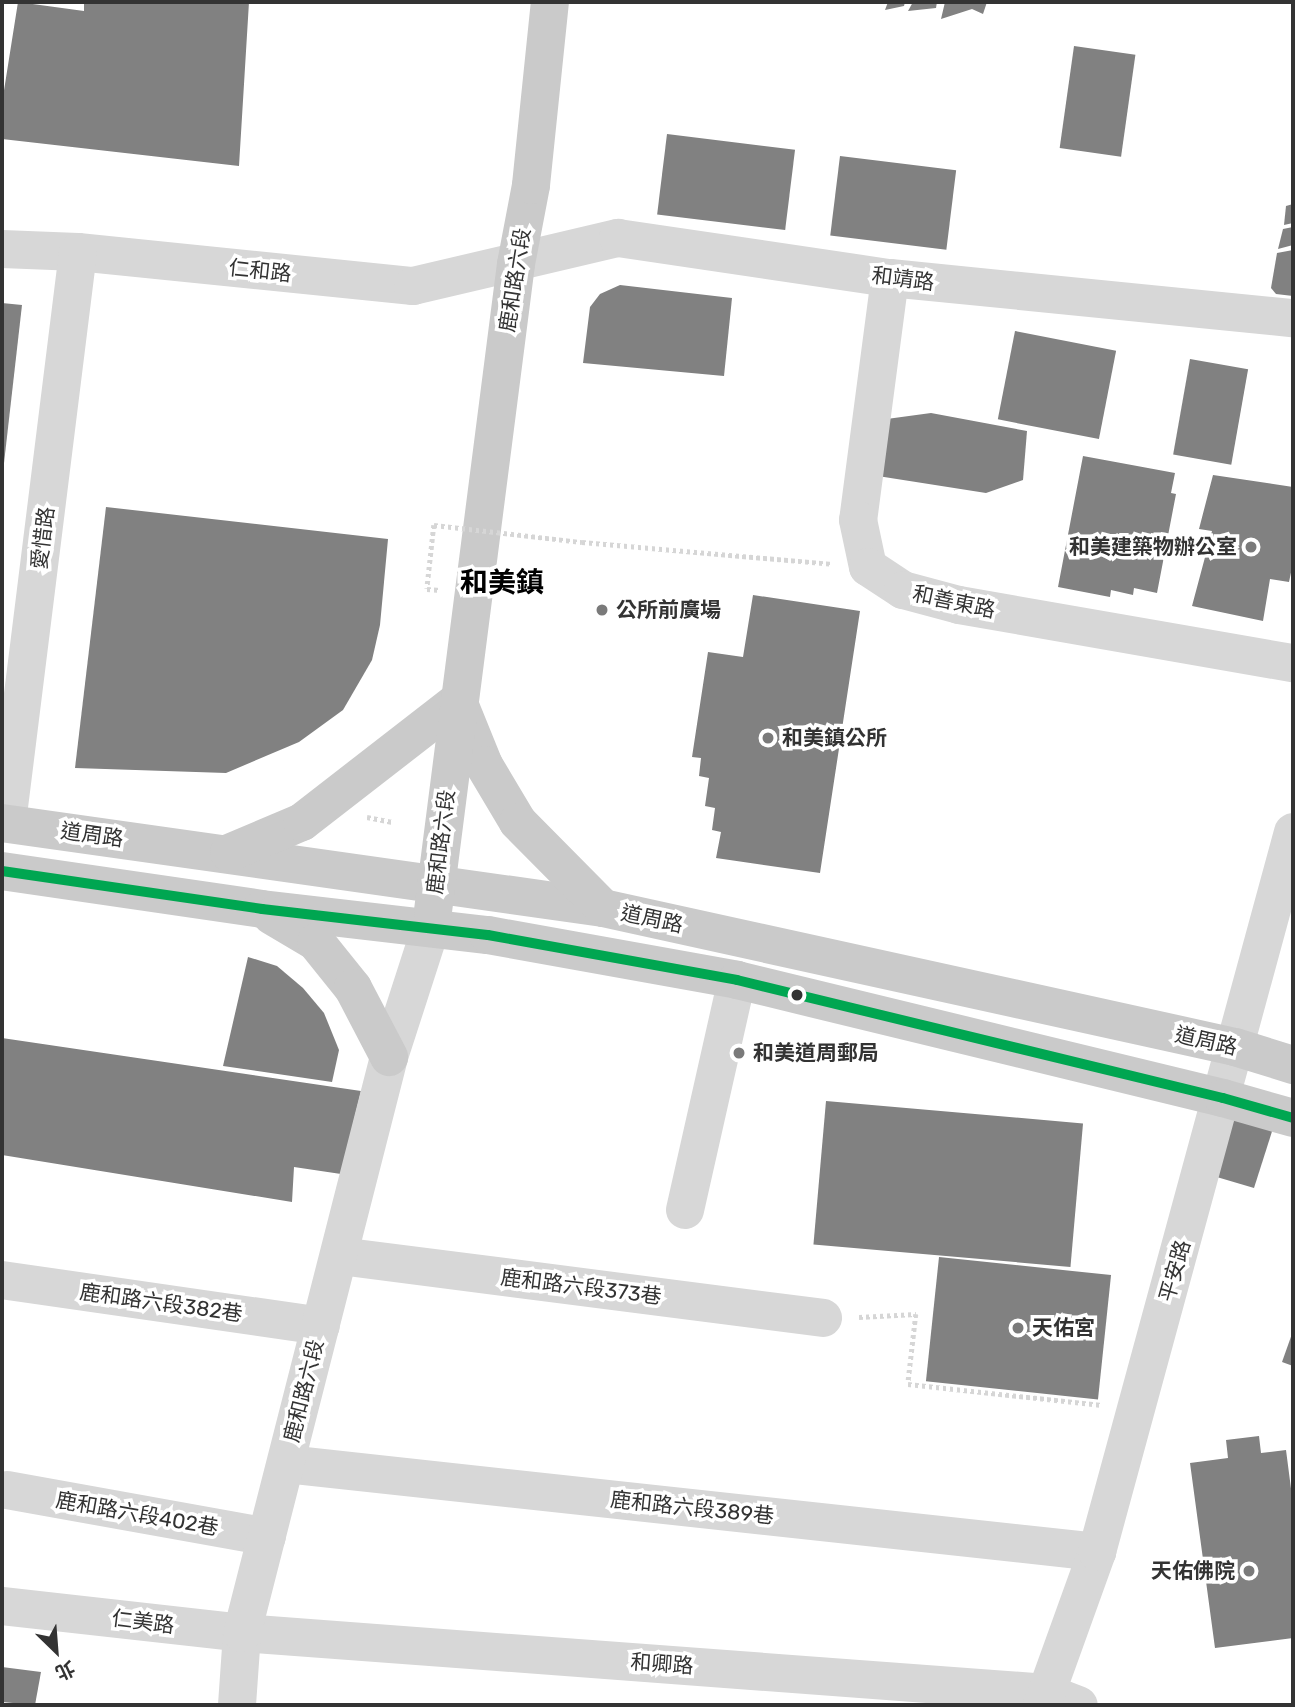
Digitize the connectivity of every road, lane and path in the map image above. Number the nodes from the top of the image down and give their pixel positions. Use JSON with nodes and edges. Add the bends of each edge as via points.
{"nodes":[{"id":1,"x":551,"y":2,"type":"edge"},
{"id":2,"x":2,"y":249,"type":"edge"},
{"id":3,"x":78,"y":252,"type":"junction"},
{"id":4,"x":516,"y":264,"type":"junction"},
{"id":5,"x":890,"y":278,"type":"junction"},
{"id":6,"x":1293,"y":318,"type":"edge"},
{"id":7,"x":868,"y":567,"type":"junction"},
{"id":8,"x":427,"y":589,"type":"dead end"},
{"id":9,"x":1293,"y":663,"type":"edge"},
{"id":10,"x":458,"y":701,"type":"junction"},
{"id":11,"x":358,"y":810,"type":"dead end"},
{"id":12,"x":393,"y":822,"type":"dead end"},
{"id":13,"x":4,"y":823,"type":"edge"},
{"id":14,"x":1293,"y":832,"type":"edge"},
{"id":15,"x":229,"y":853,"type":"junction"},
{"id":16,"x":2,"y":871,"type":"edge"},
{"id":17,"x":437,"y":885,"type":"junction"},
{"id":18,"x":603,"y":908,"type":"junction"},
{"id":19,"x":262,"y":909,"type":"junction"},
{"id":20,"x":430,"y":927,"type":"junction"},
{"id":21,"x":737,"y":980,"type":"junction"},
{"id":22,"x":1235,"y":1047,"type":"junction"},
{"id":23,"x":389,"y":1057,"type":"junction"},
{"id":24,"x":1293,"y":1065,"type":"edge"},
{"id":25,"x":1223,"y":1098,"type":"junction"},
{"id":26,"x":1293,"y":1118,"type":"edge"},
{"id":27,"x":685,"y":1210,"type":"dead end"},
{"id":28,"x":340,"y":1256,"type":"junction"},
{"id":29,"x":2,"y":1280,"type":"edge"},
{"id":30,"x":823,"y":1318,"type":"joint"},
{"id":31,"x":321,"y":1326,"type":"junction"},
{"id":32,"x":1136,"y":1409,"type":"junction"},
{"id":33,"x":286,"y":1464,"type":"junction"},
{"id":34,"x":7,"y":1490,"type":"dead end"},
{"id":35,"x":267,"y":1537,"type":"junction"},
{"id":36,"x":1097,"y":1552,"type":"junction"},
{"id":37,"x":2,"y":1606,"type":"edge"},
{"id":38,"x":242,"y":1633,"type":"junction"},
{"id":39,"x":1056,"y":1701,"type":"edge"},
{"id":40,"x":237,"y":1705,"type":"edge"}],
"edges":[{"from":1,"to":4,"type":"main road","name":"鹿和路六段","via":[[531,185]]},
{"from":2,"to":3,"type":"street","name":"仁和路"},
{"from":3,"to":4,"type":"street","name":"仁和路","via":[[413,286]]},
{"from":3,"to":13,"type":"street","name":"愛惜路"},
{"from":4,"to":5,"type":"street","name":"和靖路","via":[[618,238]]},
{"from":4,"to":10,"type":"main road","name":"鹿和路六段"},
{"from":5,"to":6,"type":"street","name":"和靖路"},
{"from":5,"to":7,"type":"street","via":[[858,520]]},
{"from":7,"to":8,"type":"path","bridge":true,"via":[[434,524]]},
{"from":7,"to":9,"type":"street","name":"和善東路","via":[[903,590],[959,605]]},
{"from":10,"to":15,"type":"main road","via":[[302,822]]},
{"from":10,"to":17,"type":"main road","name":"鹿和路六段"},
{"from":10,"to":18,"type":"main road","via":[[484,765],[518,822]]},
{"from":11,"to":12,"type":"path","via":[[369,819]]},
{"from":13,"to":15,"type":"main road","name":"道周路"},
{"from":14,"to":22,"type":"street","name":"平安路"},
{"from":15,"to":17,"type":"main road","name":"道周路"},
{"from":16,"to":19,"type":"main road","name":"道周路"},
{"from":17,"to":18,"type":"main road","name":"道周路"},
{"from":17,"to":20,"type":"main road","name":"鹿和路六段"},
{"from":18,"to":22,"type":"main road","name":"道周路"},
{"from":19,"to":20,"type":"main road","name":"道周路"},
{"from":19,"to":23,"type":"main road","via":[[317,942],[353,988]]},
{"from":20,"to":21,"type":"main road","name":"道周路"},
{"from":20,"to":23,"type":"street","name":"鹿和路六段"},
{"from":21,"to":25,"type":"main road","name":"道周路"},
{"from":21,"to":27,"type":"street"},
{"from":22,"to":24,"type":"main road","name":"道周路"},
{"from":22,"to":25,"type":"street","name":"平安路"},
{"from":23,"to":28,"type":"street","name":"鹿和路六段"},
{"from":25,"to":26,"type":"main road","name":"道周路"},
{"from":25,"to":32,"type":"street","name":"平安路"},
{"from":28,"to":30,"type":"street","name":"鹿和路六段373巷"},
{"from":28,"to":31,"type":"street","name":"鹿和路六段"},
{"from":29,"to":31,"type":"street","name":"鹿和路六段382巷"},
{"from":30,"to":32,"type":"path","via":[[916,1314],[908,1384]]},
{"from":31,"to":33,"type":"street","name":"鹿和路六段"},
{"from":32,"to":36,"type":"street","name":"平安路"},
{"from":33,"to":35,"type":"street","name":"鹿和路六段"},
{"from":33,"to":36,"type":"street","name":"鹿和路六段389巷"},
{"from":34,"to":35,"type":"street","name":"鹿和路六段402巷"},
{"from":35,"to":38,"type":"street","name":"鹿和路六段"},
{"from":36,"to":39,"type":"street","name":"平安路"},
{"from":37,"to":38,"type":"street","name":"仁美路"},
{"from":38,"to":39,"type":"street","name":"和卿路"},
{"from":38,"to":40,"type":"street","name":"鹿和路六段"}]}
